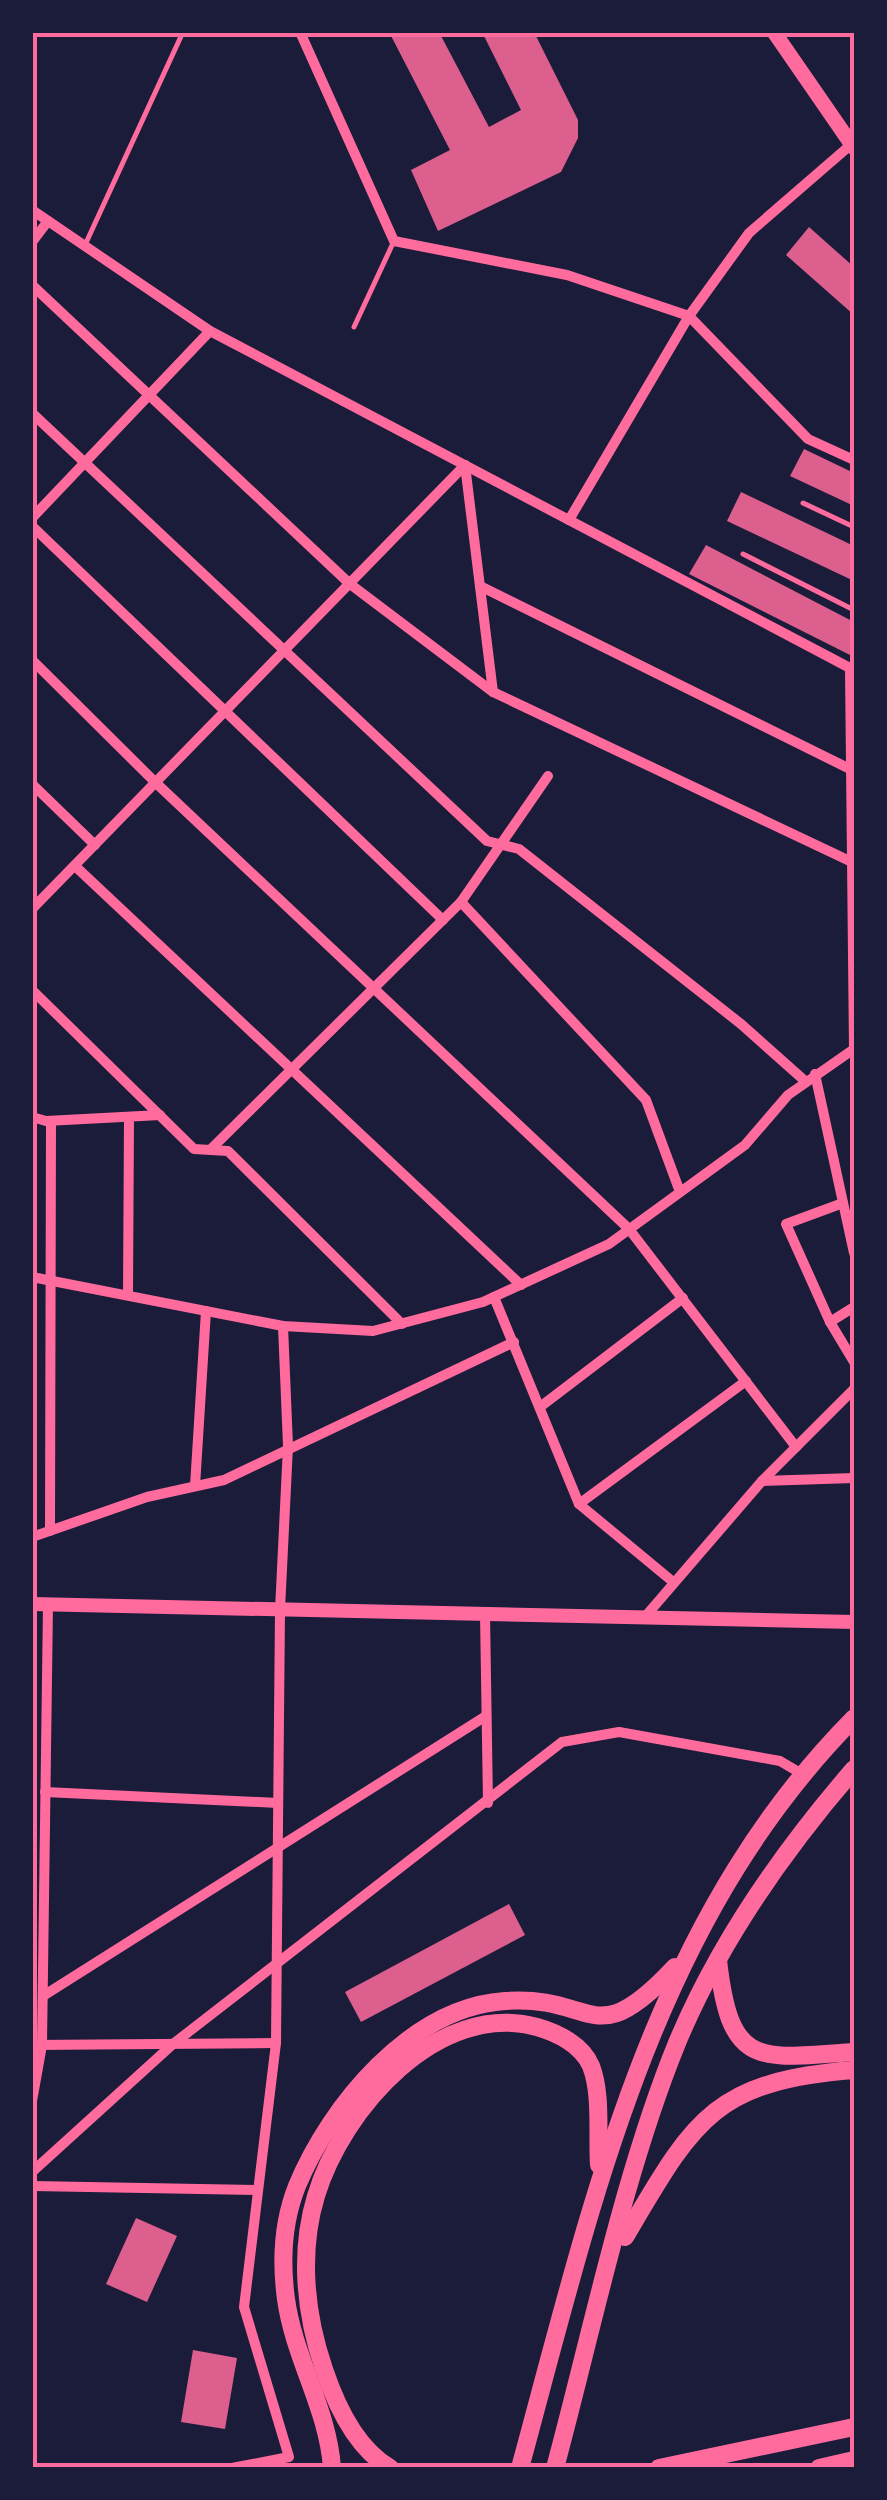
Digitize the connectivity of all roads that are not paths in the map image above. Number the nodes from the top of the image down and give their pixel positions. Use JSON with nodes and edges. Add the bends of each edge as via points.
{"nodes":[{"id":1,"x":183,"y":32,"type":"edge"},
{"id":2,"x":300,"y":32,"type":"edge"},
{"id":3,"x":774,"y":32,"type":"edge"},
{"id":4,"x":854,"y":144,"type":"edge"},
{"id":5,"x":32,"y":210,"type":"edge"},
{"id":6,"x":48,"y":221,"type":"junction"},
{"id":7,"x":394,"y":241,"type":"junction"},
{"id":8,"x":32,"y":242,"type":"edge"},
{"id":9,"x":86,"y":245,"type":"junction"},
{"id":10,"x":32,"y":285,"type":"edge"},
{"id":11,"x":689,"y":316,"type":"junction"},
{"id":12,"x":354,"y":328,"type":"dead end"},
{"id":13,"x":210,"y":331,"type":"junction"},
{"id":14,"x":150,"y":394,"type":"junction"},
{"id":15,"x":32,"y":413,"type":"edge"},
{"id":16,"x":87,"y":460,"type":"junction"},
{"id":17,"x":854,"y":460,"type":"edge"},
{"id":18,"x":465,"y":465,"type":"junction"},
{"id":19,"x":803,"y":503,"type":"dead end"},
{"id":20,"x":32,"y":518,"type":"edge"},
{"id":21,"x":569,"y":520,"type":"junction"},
{"id":22,"x":32,"y":526,"type":"edge"},
{"id":23,"x":854,"y":527,"type":"edge"},
{"id":24,"x":743,"y":554,"type":"dead end"},
{"id":25,"x":350,"y":584,"type":"junction"},
{"id":26,"x":480,"y":586,"type":"junction"},
{"id":27,"x":854,"y":610,"type":"edge"},
{"id":28,"x":286,"y":649,"type":"junction"},
{"id":29,"x":32,"y":660,"type":"edge"},
{"id":30,"x":852,"y":667,"type":"edge"},
{"id":31,"x":493,"y":692,"type":"junction"},
{"id":32,"x":224,"y":713,"type":"junction"},
{"id":33,"x":853,"y":772,"type":"edge"},
{"id":34,"x":548,"y":776,"type":"dead end"},
{"id":35,"x":156,"y":783,"type":"junction"},
{"id":36,"x":32,"y":784,"type":"edge"},
{"id":37,"x":502,"y":842,"type":"junction"},
{"id":38,"x":96,"y":845,"type":"junction"},
{"id":39,"x":853,"y":864,"type":"edge"},
{"id":40,"x":75,"y":866,"type":"junction"},
{"id":41,"x":462,"y":902,"type":"junction"},
{"id":42,"x":32,"y":909,"type":"edge"},
{"id":43,"x":443,"y":920,"type":"junction"},
{"id":44,"x":373,"y":987,"type":"junction"},
{"id":45,"x":32,"y":990,"type":"edge"},
{"id":46,"x":854,"y":1049,"type":"edge"},
{"id":47,"x":290,"y":1068,"type":"junction"},
{"id":48,"x":810,"y":1078,"type":"junction"},
{"id":49,"x":160,"y":1115,"type":"junction"},
{"id":50,"x":32,"y":1117,"type":"edge"},
{"id":51,"x":129,"y":1117,"type":"junction"},
{"id":52,"x":51,"y":1121,"type":"junction"},
{"id":53,"x":210,"y":1150,"type":"junction"},
{"id":54,"x":680,"y":1192,"type":"junction"},
{"id":55,"x":844,"y":1203,"type":"junction"},
{"id":56,"x":629,"y":1229,"type":"junction"},
{"id":57,"x":854,"y":1253,"type":"edge"},
{"id":58,"x":32,"y":1276,"type":"edge"},
{"id":59,"x":50,"y":1280,"type":"junction"},
{"id":60,"x":520,"y":1285,"type":"junction"},
{"id":61,"x":128,"y":1295,"type":"junction"},
{"id":62,"x":494,"y":1296,"type":"junction"},
{"id":63,"x":683,"y":1298,"type":"junction"},
{"id":64,"x":854,"y":1307,"type":"edge"},
{"id":65,"x":206,"y":1311,"type":"junction"},
{"id":66,"x":830,"y":1322,"type":"junction"},
{"id":67,"x":402,"y":1324,"type":"junction"},
{"id":68,"x":284,"y":1326,"type":"junction"},
{"id":69,"x":514,"y":1342,"type":"junction"},
{"id":70,"x":854,"y":1362,"type":"edge"},
{"id":71,"x":746,"y":1381,"type":"junction"},
{"id":72,"x":854,"y":1389,"type":"edge"},
{"id":73,"x":540,"y":1407,"type":"junction"},
{"id":74,"x":288,"y":1446,"type":"junction"},
{"id":75,"x":796,"y":1447,"type":"junction"},
{"id":76,"x":854,"y":1478,"type":"edge"},
{"id":77,"x":762,"y":1480,"type":"junction"},
{"id":78,"x":195,"y":1486,"type":"junction"},
{"id":79,"x":579,"y":1504,"type":"junction"},
{"id":80,"x":50,"y":1531,"type":"junction"},
{"id":81,"x":32,"y":1537,"type":"edge"},
{"id":82,"x":672,"y":1580,"type":"junction"},
{"id":83,"x":40,"y":1604,"type":"edge"},
{"id":84,"x":280,"y":1610,"type":"junction"},
{"id":85,"x":484,"y":1614,"type":"junction"},
{"id":86,"x":644,"y":1618,"type":"junction"},
{"id":87,"x":854,"y":1622,"type":"edge"},
{"id":88,"x":486,"y":1716,"type":"junction"},
{"id":89,"x":854,"y":1718,"type":"edge"},
{"id":90,"x":854,"y":1769,"type":"edge"},
{"id":91,"x":802,"y":1774,"type":"junction"},
{"id":92,"x":45,"y":1792,"type":"junction"},
{"id":93,"x":278,"y":1803,"type":"junction"},
{"id":94,"x":488,"y":1803,"type":"junction"},
{"id":95,"x":39,"y":1812,"type":"edge"},
{"id":96,"x":277,"y":1848,"type":"junction"},
{"id":97,"x":689,"y":1952,"type":"junction"},
{"id":98,"x":718,"y":1960,"type":"junction"},
{"id":99,"x":276,"y":1966,"type":"junction"},
{"id":100,"x":43,"y":1996,"type":"junction"},
{"id":101,"x":276,"y":2043,"type":"junction"},
{"id":102,"x":173,"y":2044,"type":"junction"},
{"id":103,"x":37,"y":2045,"type":"edge"},
{"id":104,"x":854,"y":2052,"type":"edge"},
{"id":105,"x":854,"y":2070,"type":"edge"},
{"id":106,"x":32,"y":2101,"type":"edge"},
{"id":107,"x":32,"y":2172,"type":"edge"},
{"id":108,"x":600,"y":2176,"type":"junction"},
{"id":109,"x":32,"y":2186,"type":"edge"},
{"id":110,"x":256,"y":2190,"type":"junction"},
{"id":111,"x":612,"y":2259,"type":"junction"},
{"id":112,"x":854,"y":2427,"type":"edge"},
{"id":113,"x":854,"y":2460,"type":"edge"},
{"id":114,"x":232,"y":2468,"type":"edge"},
{"id":115,"x":332,"y":2468,"type":"edge"},
{"id":116,"x":390,"y":2468,"type":"edge"},
{"id":117,"x":520,"y":2468,"type":"edge"},
{"id":118,"x":555,"y":2468,"type":"edge"},
{"id":119,"x":658,"y":2468,"type":"edge"},
{"id":120,"x":819,"y":2468,"type":"edge"}],
"edges":[{"from":1,"to":9,"type":"lane"},
{"from":2,"to":7,"type":"street"},
{"from":3,"to":4,"type":"main road"},
{"from":4,"to":11,"type":"street","via":[[749,233]]},
{"from":5,"to":6,"type":"street"},
{"from":6,"to":8,"type":"street"},
{"from":6,"to":9,"type":"street"},
{"from":7,"to":11,"type":"street","via":[[566,275]]},
{"from":7,"to":12,"type":"lane"},
{"from":9,"to":13,"type":"street"},
{"from":10,"to":14,"type":"street"},
{"from":11,"to":17,"type":"street","via":[[808,439]]},
{"from":11,"to":21,"type":"street"},
{"from":13,"to":14,"type":"street"},
{"from":13,"to":18,"type":"street"},
{"from":14,"to":16,"type":"street"},
{"from":14,"to":25,"type":"street"},
{"from":15,"to":16,"type":"street"},
{"from":16,"to":20,"type":"street"},
{"from":16,"to":28,"type":"street"},
{"from":18,"to":21,"type":"street"},
{"from":18,"to":25,"type":"street"},
{"from":18,"to":26,"type":"street"},
{"from":19,"to":23,"type":"lane"},
{"from":21,"to":30,"type":"street"},
{"from":22,"to":32,"type":"street"},
{"from":24,"to":27,"type":"lane"},
{"from":25,"to":28,"type":"street"},
{"from":25,"to":31,"type":"street"},
{"from":26,"to":31,"type":"street"},
{"from":26,"to":33,"type":"street"},
{"from":28,"to":32,"type":"street"},
{"from":28,"to":37,"type":"street","via":[[487,841]]},
{"from":29,"to":35,"type":"street"},
{"from":30,"to":33,"type":"street"},
{"from":31,"to":39,"type":"street"},
{"from":32,"to":35,"type":"street"},
{"from":32,"to":43,"type":"street"},
{"from":33,"to":39,"type":"street"},
{"from":34,"to":37,"type":"street"},
{"from":35,"to":38,"type":"street"},
{"from":35,"to":44,"type":"street"},
{"from":36,"to":38,"type":"street"},
{"from":37,"to":41,"type":"street"},
{"from":37,"to":48,"type":"street"},
{"from":38,"to":40,"type":"street"},
{"from":39,"to":46,"type":"street"},
{"from":40,"to":42,"type":"street"},
{"from":40,"to":47,"type":"street"},
{"from":41,"to":43,"type":"street"},
{"from":41,"to":54,"type":"street","via":[[646,1100]]},
{"from":43,"to":44,"type":"street"},
{"from":44,"to":47,"type":"street"},
{"from":44,"to":56,"type":"street"},
{"from":45,"to":49,"type":"street"},
{"from":46,"to":48,"type":"street"},
{"from":47,"to":53,"type":"street"},
{"from":47,"to":60,"type":"street"},
{"from":48,"to":54,"type":"street","via":[[745,1145]]},
{"from":48,"to":55,"type":"street"},
{"from":49,"to":51,"type":"street"},
{"from":49,"to":53,"type":"street","via":[[194,1149]]},
{"from":50,"to":52,"type":"street"},
{"from":51,"to":52,"type":"street"},
{"from":51,"to":61,"type":"street"},
{"from":52,"to":59,"type":"street"},
{"from":53,"to":67,"type":"street","via":[[228,1152]]},
{"from":54,"to":56,"type":"street"},
{"from":55,"to":57,"type":"street"},
{"from":55,"to":66,"type":"street","via":[[786,1224]]},
{"from":56,"to":60,"type":"street"},
{"from":56,"to":63,"type":"street"},
{"from":58,"to":59,"type":"street"},
{"from":59,"to":61,"type":"street"},
{"from":59,"to":80,"type":"street"},
{"from":60,"to":62,"type":"street"},
{"from":61,"to":65,"type":"street"},
{"from":62,"to":67,"type":"street"},
{"from":62,"to":69,"type":"street"},
{"from":63,"to":71,"type":"street"},
{"from":63,"to":73,"type":"street"},
{"from":64,"to":66,"type":"street"},
{"from":65,"to":68,"type":"street"},
{"from":65,"to":78,"type":"street"},
{"from":66,"to":70,"type":"street"},
{"from":67,"to":68,"type":"street","via":[[373,1332]]},
{"from":68,"to":74,"type":"street"},
{"from":69,"to":73,"type":"street"},
{"from":69,"to":74,"type":"street"},
{"from":71,"to":75,"type":"street"},
{"from":71,"to":79,"type":"street"},
{"from":72,"to":75,"type":"street"},
{"from":73,"to":79,"type":"street"},
{"from":74,"to":78,"type":"street","via":[[224,1480]]},
{"from":74,"to":84,"type":"street"},
{"from":75,"to":77,"type":"street"},
{"from":76,"to":77,"type":"street"},
{"from":77,"to":82,"type":"street"},
{"from":78,"to":80,"type":"street"},
{"from":79,"to":82,"type":"street"},
{"from":80,"to":81,"type":"street"},
{"from":82,"to":86,"type":"street"},
{"from":83,"to":84,"type":"street"},
{"from":83,"to":92,"type":"street"},
{"from":84,"to":85,"type":"street"},
{"from":84,"to":93,"type":"street"},
{"from":85,"to":86,"type":"street"},
{"from":85,"to":88,"type":"street"},
{"from":86,"to":87,"type":"street"},
{"from":88,"to":94,"type":"street"},
{"from":88,"to":96,"type":"street"},
{"from":89,"to":91,"type":"main road"},
{"from":90,"to":98,"type":"main road","via":[[774,1868]]},
{"from":91,"to":94,"type":"street","via":[[780,1760],[620,1732],[562,1742]]},
{"from":91,"to":97,"type":"main road","via":[[746,1852]]},
{"from":92,"to":93,"type":"street"},
{"from":92,"to":95,"type":"street"},
{"from":93,"to":96,"type":"street"},
{"from":94,"to":99,"type":"street"},
{"from":95,"to":100,"type":"street"},
{"from":96,"to":99,"type":"street"},
{"from":96,"to":100,"type":"street"},
{"from":97,"to":108,"type":"main road","via":[[657,2014]]},
{"from":97,"to":115,"type":"main road","via":[[640,2004],[604,2018],[505,2001],[458,2013],[421,2031],[341,2108],[296,2189],[284,2237],[295,2346],[330,2434]]},
{"from":98,"to":104,"type":"main road","via":[[732,2032],[752,2048],[781,2056]]},
{"from":98,"to":111,"type":"main road","via":[[678,2042]]},
{"from":99,"to":101,"type":"street"},
{"from":99,"to":102,"type":"street"},
{"from":100,"to":103,"type":"street"},
{"from":101,"to":102,"type":"street"},
{"from":101,"to":110,"type":"street"},
{"from":102,"to":103,"type":"street"},
{"from":102,"to":107,"type":"street"},
{"from":103,"to":106,"type":"street"},
{"from":105,"to":111,"type":"main road","via":[[750,2088],[707,2114],[681,2142]]},
{"from":108,"to":116,"type":"main road","via":[[590,2066],[572,2043],[520,2023],[492,2022],[428,2047],[355,2119],[316,2197],[306,2290],[329,2385],[352,2430]]},
{"from":108,"to":117,"type":"main road"},
{"from":109,"to":110,"type":"street"},
{"from":110,"to":114,"type":"street","via":[[244,2306],[289,2457]]},
{"from":111,"to":118,"type":"main road"},
{"from":112,"to":119,"type":"main road"},
{"from":113,"to":120,"type":"main road"}]}
